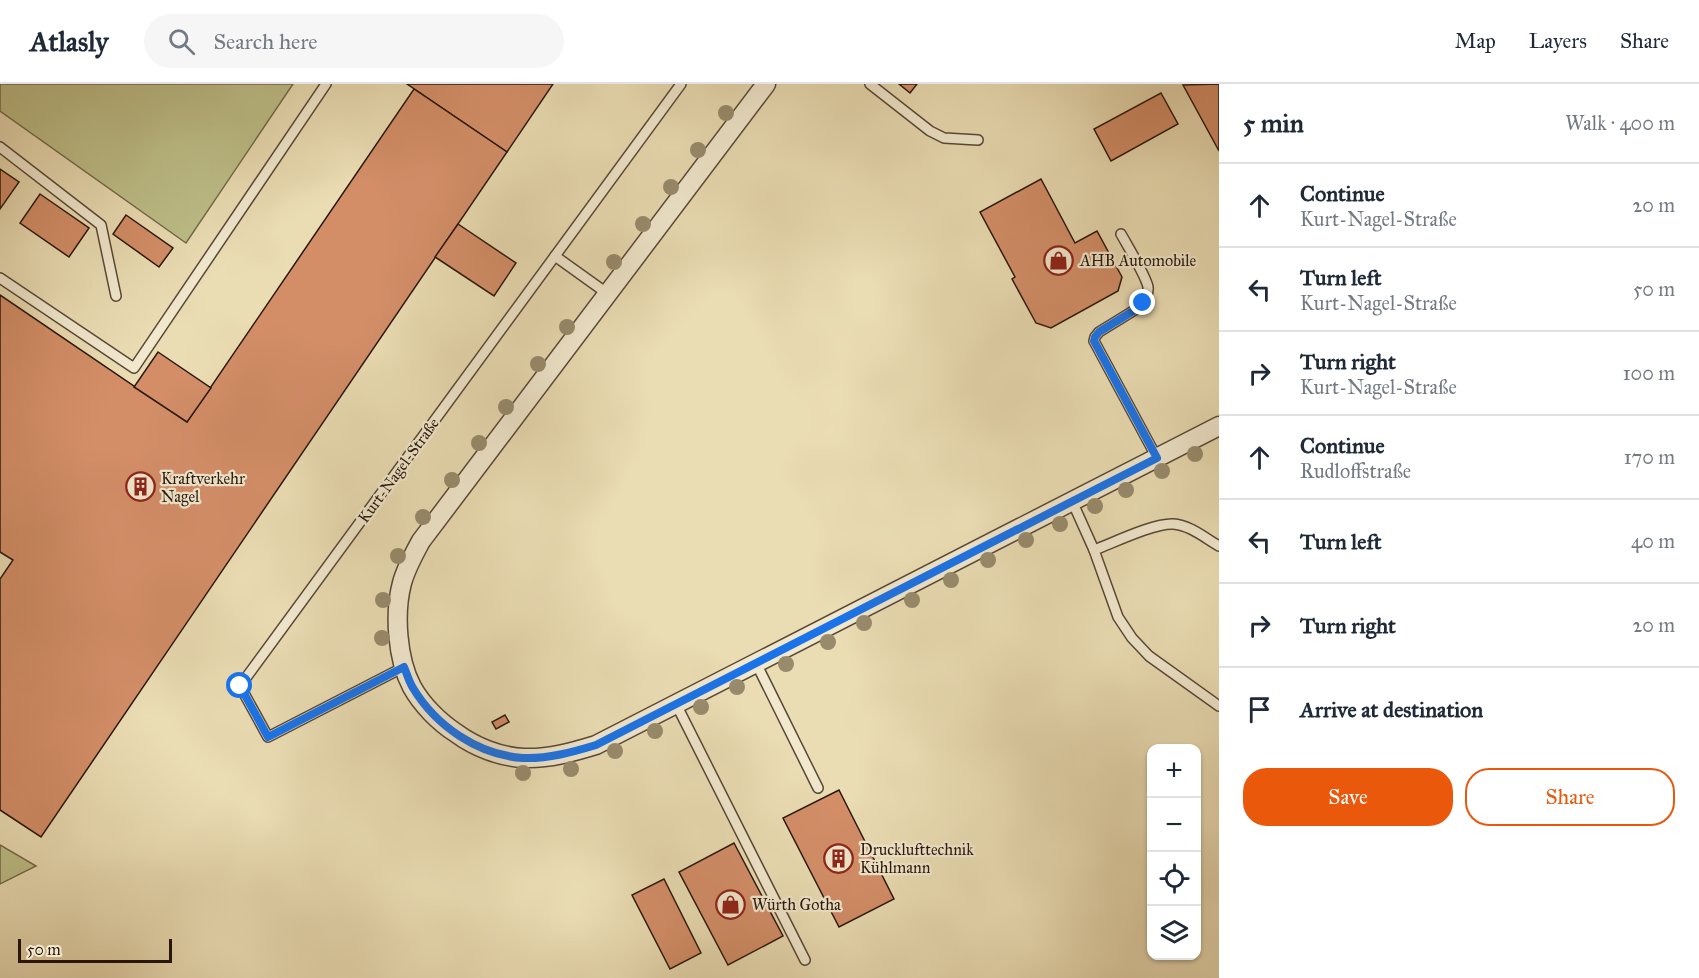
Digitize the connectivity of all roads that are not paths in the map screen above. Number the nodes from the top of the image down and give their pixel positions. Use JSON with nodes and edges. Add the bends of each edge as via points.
{"nodes":[{"id":1,"x":326,"y":84,"type":"edge"},
{"id":2,"x":681,"y":84,"type":"edge"},
{"id":3,"x":766,"y":84,"type":"edge"},
{"id":4,"x":870,"y":84,"type":"edge"},
{"id":5,"x":978,"y":140,"type":"dead end"},
{"id":6,"x":0,"y":147,"type":"edge"},
{"id":7,"x":1121,"y":234,"type":"dead end"},
{"id":8,"x":555,"y":256,"type":"junction"},
{"id":9,"x":0,"y":278,"type":"edge"},
{"id":10,"x":608,"y":294,"type":"junction"},
{"id":11,"x":116,"y":296,"type":"dead end"},
{"id":12,"x":1219,"y":426,"type":"edge"},
{"id":13,"x":1157,"y":458,"type":"junction"},
{"id":14,"x":1072,"y":501,"type":"junction"},
{"id":15,"x":1219,"y":546,"type":"edge"},
{"id":16,"x":1094,"y":550,"type":"junction"},
{"id":17,"x":756,"y":663,"type":"junction"},
{"id":18,"x":404,"y":667,"type":"junction"},
{"id":19,"x":676,"y":704,"type":"junction"},
{"id":20,"x":1219,"y":706,"type":"edge"},
{"id":21,"x":818,"y":788,"type":"dead end"},
{"id":22,"x":805,"y":960,"type":"dead end"}],
"edges":[{"from":1,"to":9,"type":"lane","via":[[134,368]]},
{"from":2,"to":8,"type":"lane","name":"Kurt-Nagel-Straße"},
{"from":3,"to":10,"type":"street"},
{"from":4,"to":5,"type":"lane","via":[[930,131],[944,138]]},
{"from":6,"to":11,"type":"lane","via":[[101,225]]},
{"from":7,"to":13,"type":"lane","via":[[1148,292],[1138,308],[1099,332],[1094,341]]},
{"from":8,"to":10,"type":"lane"},
{"from":8,"to":18,"type":"lane","name":"Kurt-Nagel-Straße","via":[[240,686],[268,737]]},
{"from":10,"to":18,"type":"street","via":[[421,541],[410,561],[398,610]]},
{"from":12,"to":13,"type":"street"},
{"from":13,"to":14,"type":"street"},
{"from":14,"to":16,"type":"lane"},
{"from":14,"to":17,"type":"street"},
{"from":15,"to":16,"type":"lane","via":[[1174,524]]},
{"from":16,"to":20,"type":"lane","via":[[1118,617],[1132,638],[1149,656]]},
{"from":17,"to":19,"type":"street"},
{"from":17,"to":21,"type":"lane"},
{"from":18,"to":19,"type":"street","via":[[421,699],[448,728],[490,751],[523,758],[570,753],[596,745]]},
{"from":19,"to":22,"type":"lane"}]}
